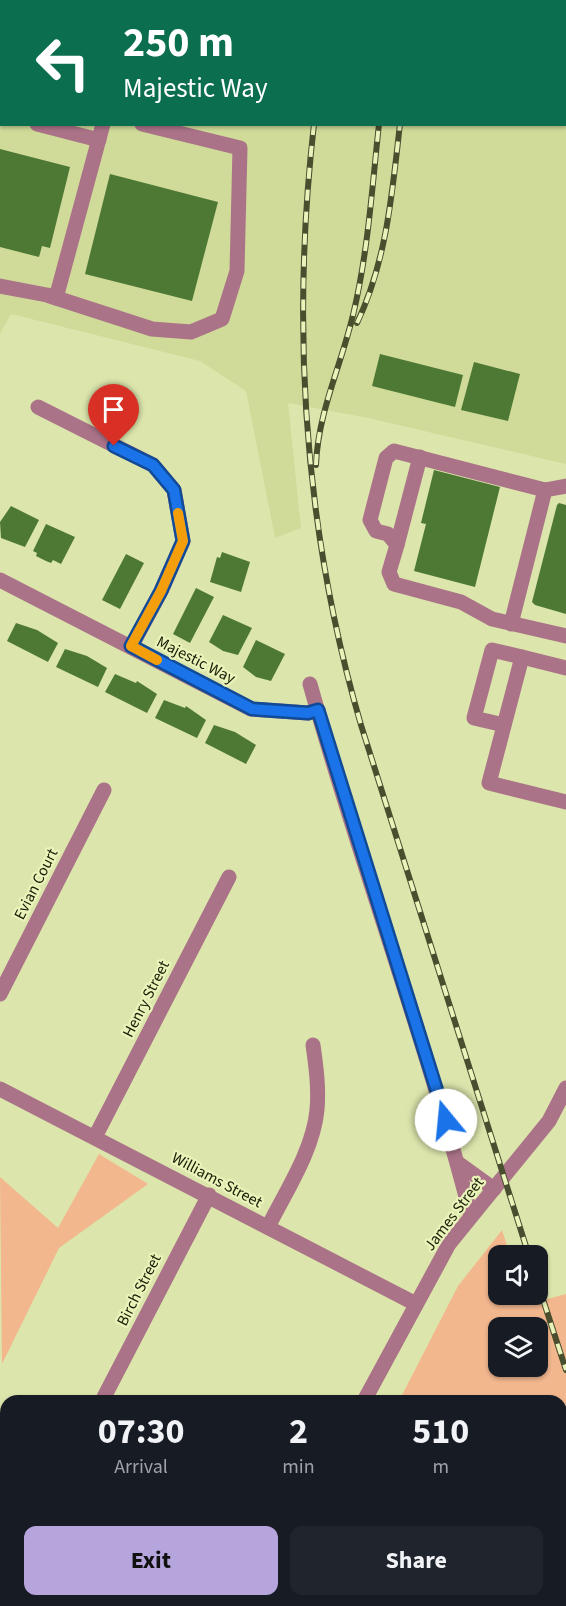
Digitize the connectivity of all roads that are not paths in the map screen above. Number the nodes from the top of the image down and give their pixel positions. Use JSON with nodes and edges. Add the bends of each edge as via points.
{"nodes":[{"id":1,"x":45,"y":126,"type":"edge"},
{"id":2,"x":102,"y":126,"type":"edge"},
{"id":3,"x":159,"y":126,"type":"edge"},
{"id":4,"x":209,"y":132,"type":"edge"},
{"id":5,"x":99,"y":140,"type":"junction"},
{"id":6,"x":2,"y":284,"type":"edge"},
{"id":7,"x":56,"y":298,"type":"junction"},
{"id":8,"x":38,"y":408,"type":"dead end"},
{"id":9,"x":420,"y":457,"type":"junction"},
{"id":10,"x":566,"y":486,"type":"edge"},
{"id":11,"x":545,"y":490,"type":"junction"},
{"id":12,"x":397,"y":545,"type":"junction"},
{"id":13,"x":0,"y":580,"type":"edge"},
{"id":14,"x":511,"y":624,"type":"junction"},
{"id":15,"x":566,"y":636,"type":"edge"},
{"id":16,"x":131,"y":646,"type":"junction"},
{"id":17,"x":522,"y":657,"type":"junction"},
{"id":18,"x":566,"y":668,"type":"edge"},
{"id":19,"x":310,"y":684,"type":"dead end"},
{"id":20,"x":318,"y":710,"type":"junction"},
{"id":21,"x":504,"y":725,"type":"junction"},
{"id":22,"x":104,"y":790,"type":"dead end"},
{"id":23,"x":566,"y":802,"type":"edge"},
{"id":24,"x":229,"y":877,"type":"dead end"},
{"id":25,"x":0,"y":994,"type":"edge"},
{"id":26,"x":313,"y":1045,"type":"dead end"},
{"id":27,"x":566,"y":1088,"type":"edge"},
{"id":28,"x":0,"y":1089,"type":"edge"},
{"id":29,"x":95,"y":1137,"type":"junction"},
{"id":30,"x":458,"y":1163,"type":"junction"},
{"id":31,"x":494,"y":1189,"type":"junction"},
{"id":32,"x":209,"y":1196,"type":"junction"},
{"id":33,"x":471,"y":1216,"type":"junction"},
{"id":34,"x":268,"y":1227,"type":"junction"},
{"id":35,"x":416,"y":1304,"type":"junction"},
{"id":36,"x":105,"y":1395,"type":"edge"},
{"id":37,"x":367,"y":1395,"type":"edge"}],
"edges":[{"from":1,"to":5,"type":"street"},
{"from":2,"to":5,"type":"street"},
{"from":3,"to":4,"type":"street"},
{"from":4,"to":7,"type":"street","via":[[240,148],[237,271],[222,319],[191,332],[152,329]]},
{"from":5,"to":7,"type":"street"},
{"from":6,"to":7,"type":"street"},
{"from":8,"to":16,"type":"street","via":[[153,465],[174,490],[183,541]]},
{"from":9,"to":11,"type":"street"},
{"from":9,"to":12,"type":"street"},
{"from":9,"to":12,"type":"street","via":[[394,451],[386,458],[370,520],[376,531],[388,534]]},
{"from":10,"to":11,"type":"street"},
{"from":11,"to":14,"type":"street"},
{"from":12,"to":14,"type":"street","via":[[389,572],[394,584],[461,602],[474,611]]},
{"from":13,"to":16,"type":"street","name":"Majestic Way"},
{"from":14,"to":15,"type":"street"},
{"from":16,"to":20,"type":"street","name":"Majestic Way","via":[[252,709],[308,713]]},
{"from":17,"to":18,"type":"street"},
{"from":17,"to":21,"type":"street"},
{"from":17,"to":21,"type":"street","via":[[492,650],[474,718]]},
{"from":19,"to":20,"type":"street"},
{"from":20,"to":30,"type":"street"},
{"from":21,"to":23,"type":"street","via":[[489,783]]},
{"from":22,"to":25,"type":"street","name":"Evian Court"},
{"from":24,"to":29,"type":"street","name":"Henry Street"},
{"from":26,"to":34,"type":"street","via":[[318,1080],[310,1144]]},
{"from":27,"to":31,"type":"street","name":"James Street","via":[[549,1121]]},
{"from":28,"to":29,"type":"street","name":"Williams Street"},
{"from":29,"to":32,"type":"street","name":"Williams Street"},
{"from":30,"to":31,"type":"street"},
{"from":30,"to":33,"type":"street"},
{"from":31,"to":33,"type":"street","name":"James Street"},
{"from":32,"to":34,"type":"street","name":"Williams Street"},
{"from":32,"to":36,"type":"street","name":"Birch Street"},
{"from":33,"to":35,"type":"street","name":"James Street","via":[[449,1244]]},
{"from":34,"to":35,"type":"street","name":"Williams Street"},
{"from":35,"to":37,"type":"street","name":"James Street"}]}
